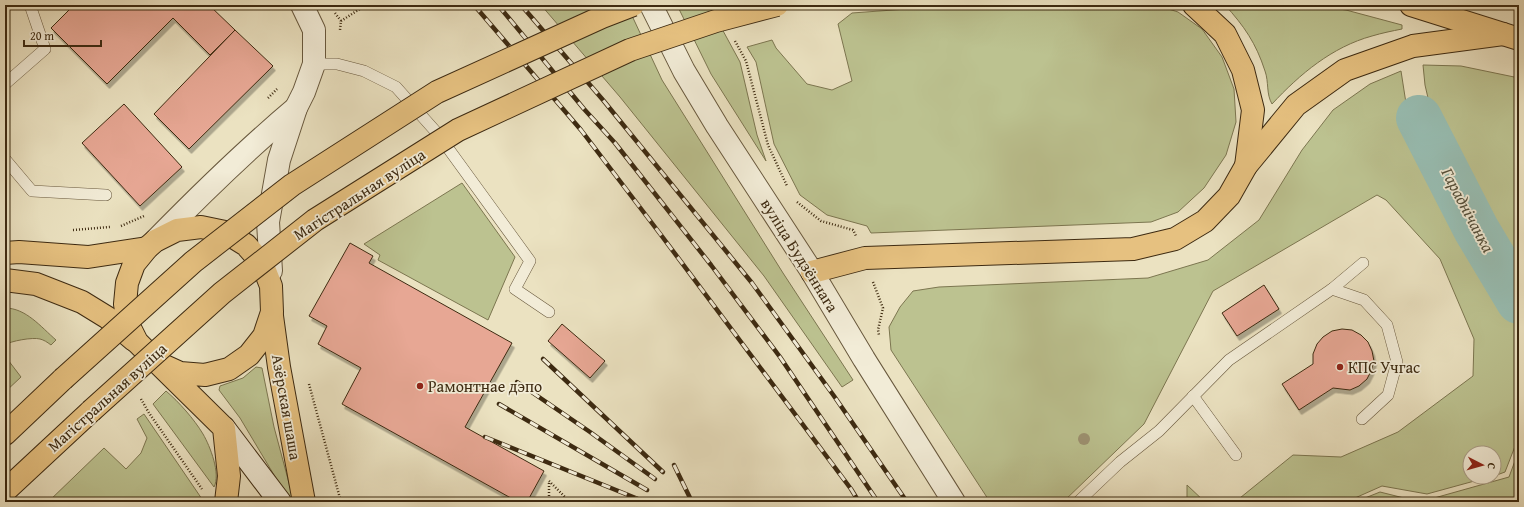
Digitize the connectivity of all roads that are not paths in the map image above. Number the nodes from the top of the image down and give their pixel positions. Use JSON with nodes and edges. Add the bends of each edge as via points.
{"nodes":[{"id":1,"x":30,"y":5,"type":"edge"},
{"id":2,"x":302,"y":5,"type":"edge"},
{"id":3,"x":634,"y":5,"type":"edge"},
{"id":4,"x":651,"y":5,"type":"edge"},
{"id":5,"x":777,"y":5,"type":"edge"},
{"id":6,"x":1194,"y":5,"type":"edge"},
{"id":7,"x":1411,"y":5,"type":"edge"},
{"id":8,"x":1511,"y":37,"type":"edge"},
{"id":9,"x":314,"y":64,"type":"junction"},
{"id":10,"x":5,"y":84,"type":"edge"},
{"id":11,"x":296,"y":108,"type":"junction"},
{"id":12,"x":5,"y":160,"type":"edge"},
{"id":13,"x":1246,"y":166,"type":"junction"},
{"id":14,"x":106,"y":195,"type":"dead end"},
{"id":15,"x":151,"y":245,"type":"junction"},
{"id":16,"x":5,"y":253,"type":"edge"},
{"id":17,"x":1363,"y":263,"type":"dead end"},
{"id":18,"x":812,"y":272,"type":"junction"},
{"id":19,"x":5,"y":280,"type":"edge"},
{"id":20,"x":271,"y":286,"type":"junction"},
{"id":21,"x":1332,"y":289,"type":"junction"},
{"id":22,"x":272,"y":312,"type":"junction"},
{"id":23,"x":549,"y":312,"type":"dead end"},
{"id":24,"x":137,"y":342,"type":"junction"},
{"id":25,"x":158,"y":363,"type":"junction"},
{"id":26,"x":1193,"y":396,"type":"junction"},
{"id":27,"x":1362,"y":419,"type":"dead end"},
{"id":28,"x":224,"y":428,"type":"junction"},
{"id":29,"x":5,"y":434,"type":"edge"},
{"id":30,"x":1236,"y":455,"type":"dead end"},
{"id":31,"x":5,"y":491,"type":"edge"},
{"id":32,"x":226,"y":502,"type":"edge"},
{"id":33,"x":280,"y":502,"type":"edge"},
{"id":34,"x":304,"y":502,"type":"edge"},
{"id":35,"x":954,"y":502,"type":"edge"},
{"id":36,"x":1078,"y":502,"type":"edge"}],
"edges":[{"from":1,"to":10,"type":"lane","via":[[45,48]]},
{"from":2,"to":9,"type":"street","via":[[314,30]]},
{"from":3,"to":29,"type":"main road","bridge":true,"via":[[437,92],[292,185],[193,262]]},
{"from":4,"to":18,"type":"street","name":"вуліца Будзённага","via":[[684,71],[717,126]]},
{"from":5,"to":31,"type":"main road","name":"Магістральная вуліца","bridge":true,"via":[[716,21],[630,50],[458,130],[315,220],[222,293]]},
{"from":6,"to":13,"type":"main road","via":[[1225,34],[1243,70],[1253,110]]},
{"from":7,"to":8,"type":"main road"},
{"from":8,"to":13,"type":"main road","via":[[1413,46],[1345,70],[1296,105]]},
{"from":9,"to":11,"type":"street"},
{"from":9,"to":23,"type":"lane","via":[[337,64],[364,71],[396,87],[437,133],[530,261],[515,289]]},
{"from":11,"to":15,"type":"street","via":[[253,144]]},
{"from":11,"to":20,"type":"street","via":[[279,160],[268,222]]},
{"from":12,"to":14,"type":"lane","via":[[32,191]]},
{"from":13,"to":18,"type":"main road","via":[[1229,196],[1205,221],[1175,239],[1133,249],[864,258]]},
{"from":15,"to":16,"type":"main road","via":[[88,257]]},
{"from":15,"to":20,"type":"main road","name":"Азёрская шаша","via":[[177,230],[202,227],[225,232],[246,244],[262,263]]},
{"from":15,"to":24,"type":"main road","via":[[134,264],[127,283],[125,304],[128,324]]},
{"from":17,"to":21,"type":"lane"},
{"from":18,"to":35,"type":"street","name":"вуліца Будзённага"},
{"from":19,"to":24,"type":"main road","via":[[36,284],[82,302],[108,318]]},
{"from":20,"to":22,"type":"main road","name":"Азёрская шаша"},
{"from":21,"to":26,"type":"lane","via":[[1229,360]]},
{"from":21,"to":27,"type":"lane","via":[[1364,300],[1386,325],[1397,362],[1388,395]]},
{"from":22,"to":25,"type":"main road","via":[[264,336],[249,355],[229,369],[205,375],[180,373]]},
{"from":22,"to":34,"type":"main road","name":"Азёрская шаша","via":[[279,367]]},
{"from":24,"to":25,"type":"main road"},
{"from":25,"to":28,"type":"main road"},
{"from":26,"to":30,"type":"lane"},
{"from":26,"to":36,"type":"lane","via":[[1159,431],[1120,462]]},
{"from":28,"to":32,"type":"main road","via":[[228,476]]},
{"from":28,"to":33,"type":"street"}]}
